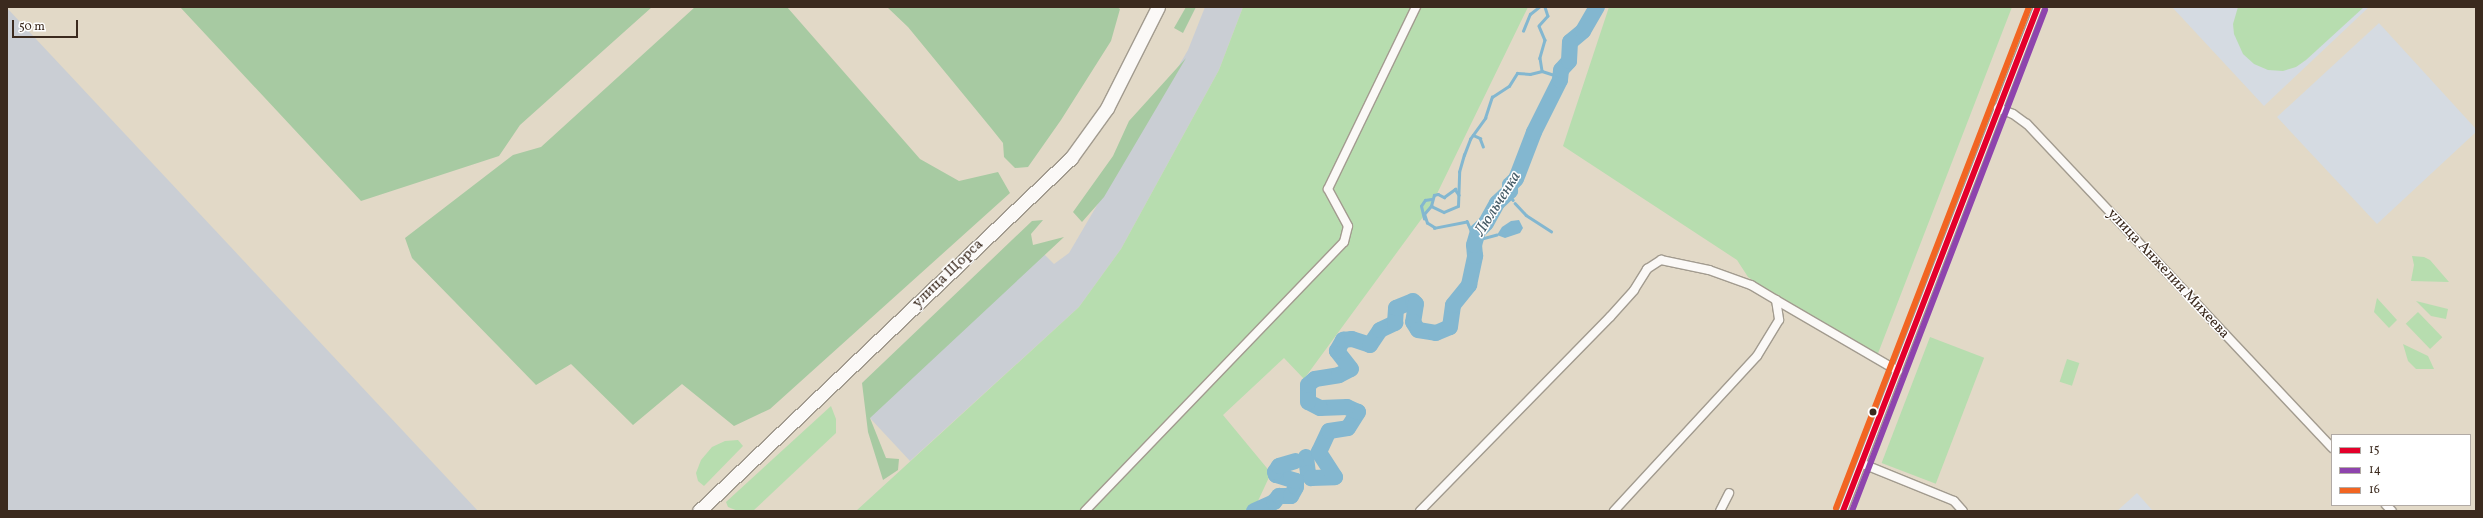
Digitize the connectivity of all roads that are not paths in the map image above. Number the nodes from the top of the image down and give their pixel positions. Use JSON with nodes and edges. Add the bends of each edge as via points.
{"nodes":[{"id":1,"x":1158,"y":7,"type":"edge"},
{"id":2,"x":1416,"y":7,"type":"edge"},
{"id":3,"x":2038,"y":7,"type":"edge"},
{"id":4,"x":1998,"y":108,"type":"junction"},
{"id":5,"x":1776,"y":300,"type":"junction"},
{"id":6,"x":1898,"y":371,"type":"junction"},
{"id":7,"x":2331,"y":447,"type":"edge"},
{"id":8,"x":1863,"y":464,"type":"junction"},
{"id":9,"x":1729,"y":493,"type":"dead end"},
{"id":10,"x":699,"y":511,"type":"edge"},
{"id":11,"x":1085,"y":511,"type":"edge"},
{"id":12,"x":1420,"y":511,"type":"edge"},
{"id":13,"x":1614,"y":511,"type":"edge"},
{"id":14,"x":1720,"y":511,"type":"edge"},
{"id":15,"x":1843,"y":511,"type":"edge"},
{"id":16,"x":1963,"y":511,"type":"edge"}],
"edges":[{"from":1,"to":10,"type":"main road","name":"улица Щорса","via":[[1107,108],[1071,158]]},
{"from":2,"to":11,"type":"street","via":[[1328,189],[1348,226],[1344,242]]},
{"from":3,"to":4,"type":"street"},
{"from":4,"to":6,"type":"street"},
{"from":4,"to":7,"type":"street","name":"улица Анжелия Михеева","via":[[2027,124]]},
{"from":5,"to":6,"type":"street"},
{"from":5,"to":12,"type":"street","via":[[1751,285],[1709,270],[1661,260],[1652,266],[1610,318]]},
{"from":5,"to":13,"type":"street","via":[[1779,320],[1756,356]]},
{"from":6,"to":8,"type":"street"},
{"from":8,"to":15,"type":"street"},
{"from":8,"to":16,"type":"street","via":[[1954,501]]},
{"from":9,"to":14,"type":"street"}]}
